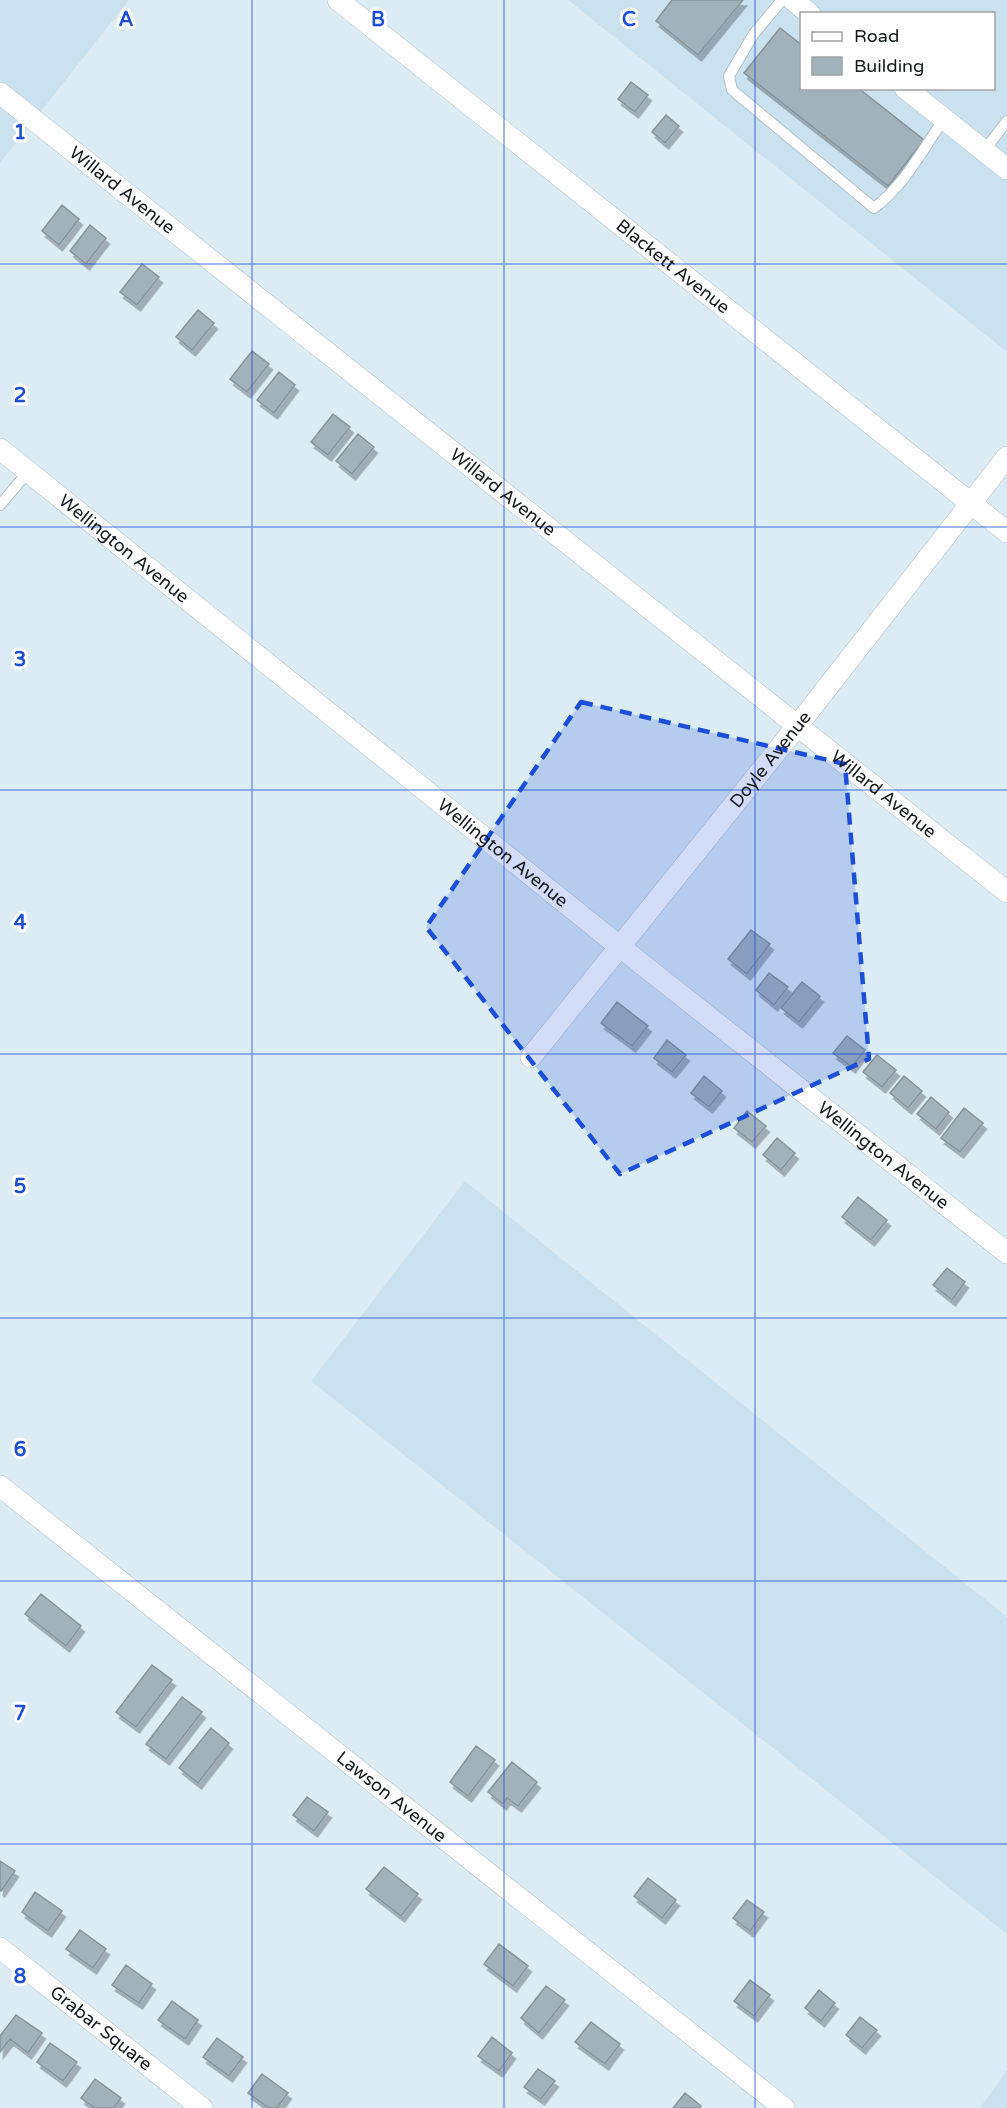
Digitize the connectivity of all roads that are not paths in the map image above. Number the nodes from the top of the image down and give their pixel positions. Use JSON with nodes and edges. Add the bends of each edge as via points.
{"nodes":[{"id":1,"x":338,"y":0,"type":"edge"},
{"id":2,"x":782,"y":0,"type":"edge"},
{"id":3,"x":793,"y":0,"type":"edge"},
{"id":4,"x":808,"y":12,"type":"edge"},
{"id":5,"x":908,"y":90,"type":"edge"},
{"id":6,"x":0,"y":93,"type":"edge"},
{"id":7,"x":944,"y":119,"type":"junction"},
{"id":8,"x":1007,"y":121,"type":"edge"},
{"id":9,"x":984,"y":151,"type":"junction"},
{"id":10,"x":1007,"y":169,"type":"edge"},
{"id":11,"x":0,"y":449,"type":"edge"},
{"id":12,"x":1007,"y":457,"type":"edge"},
{"id":13,"x":28,"y":472,"type":"junction"},
{"id":14,"x":971,"y":503,"type":"junction"},
{"id":15,"x":0,"y":505,"type":"edge"},
{"id":16,"x":1007,"y":532,"type":"edge"},
{"id":17,"x":798,"y":725,"type":"junction"},
{"id":18,"x":1007,"y":892,"type":"edge"},
{"id":19,"x":619,"y":946,"type":"junction"},
{"id":20,"x":531,"y":1057,"type":"dead end"},
{"id":21,"x":1007,"y":1253,"type":"edge"},
{"id":22,"x":0,"y":1486,"type":"edge"},
{"id":23,"x":0,"y":1948,"type":"edge"},
{"id":24,"x":202,"y":2108,"type":"edge"},
{"id":25,"x":784,"y":2108,"type":"edge"}],
"edges":[{"from":1,"to":14,"type":"street","name":"Blackett Avenue"},
{"from":2,"to":7,"type":"lane","via":[[753,35],[729,76],[732,90],[874,208],[911,167]]},
{"from":3,"to":4,"type":"street"},
{"from":5,"to":7,"type":"street"},
{"from":6,"to":17,"type":"street","name":"Willard Avenue"},
{"from":7,"to":9,"type":"street"},
{"from":8,"to":9,"type":"lane"},
{"from":9,"to":10,"type":"street"},
{"from":11,"to":13,"type":"street","name":"Wellington Avenue"},
{"from":12,"to":14,"type":"street","name":"Doyle Avenue"},
{"from":13,"to":15,"type":"lane"},
{"from":13,"to":19,"type":"street","name":"Wellington Avenue"},
{"from":14,"to":16,"type":"street","name":"Blackett Avenue"},
{"from":14,"to":17,"type":"street","name":"Doyle Avenue"},
{"from":17,"to":18,"type":"street","name":"Willard Avenue"},
{"from":17,"to":19,"type":"street","name":"Doyle Avenue"},
{"from":19,"to":20,"type":"street","name":"Doyle Avenue"},
{"from":19,"to":21,"type":"street","name":"Wellington Avenue"},
{"from":22,"to":25,"type":"street","name":"Lawson Avenue"},
{"from":23,"to":24,"type":"street","name":"Grabar Square"}]}
